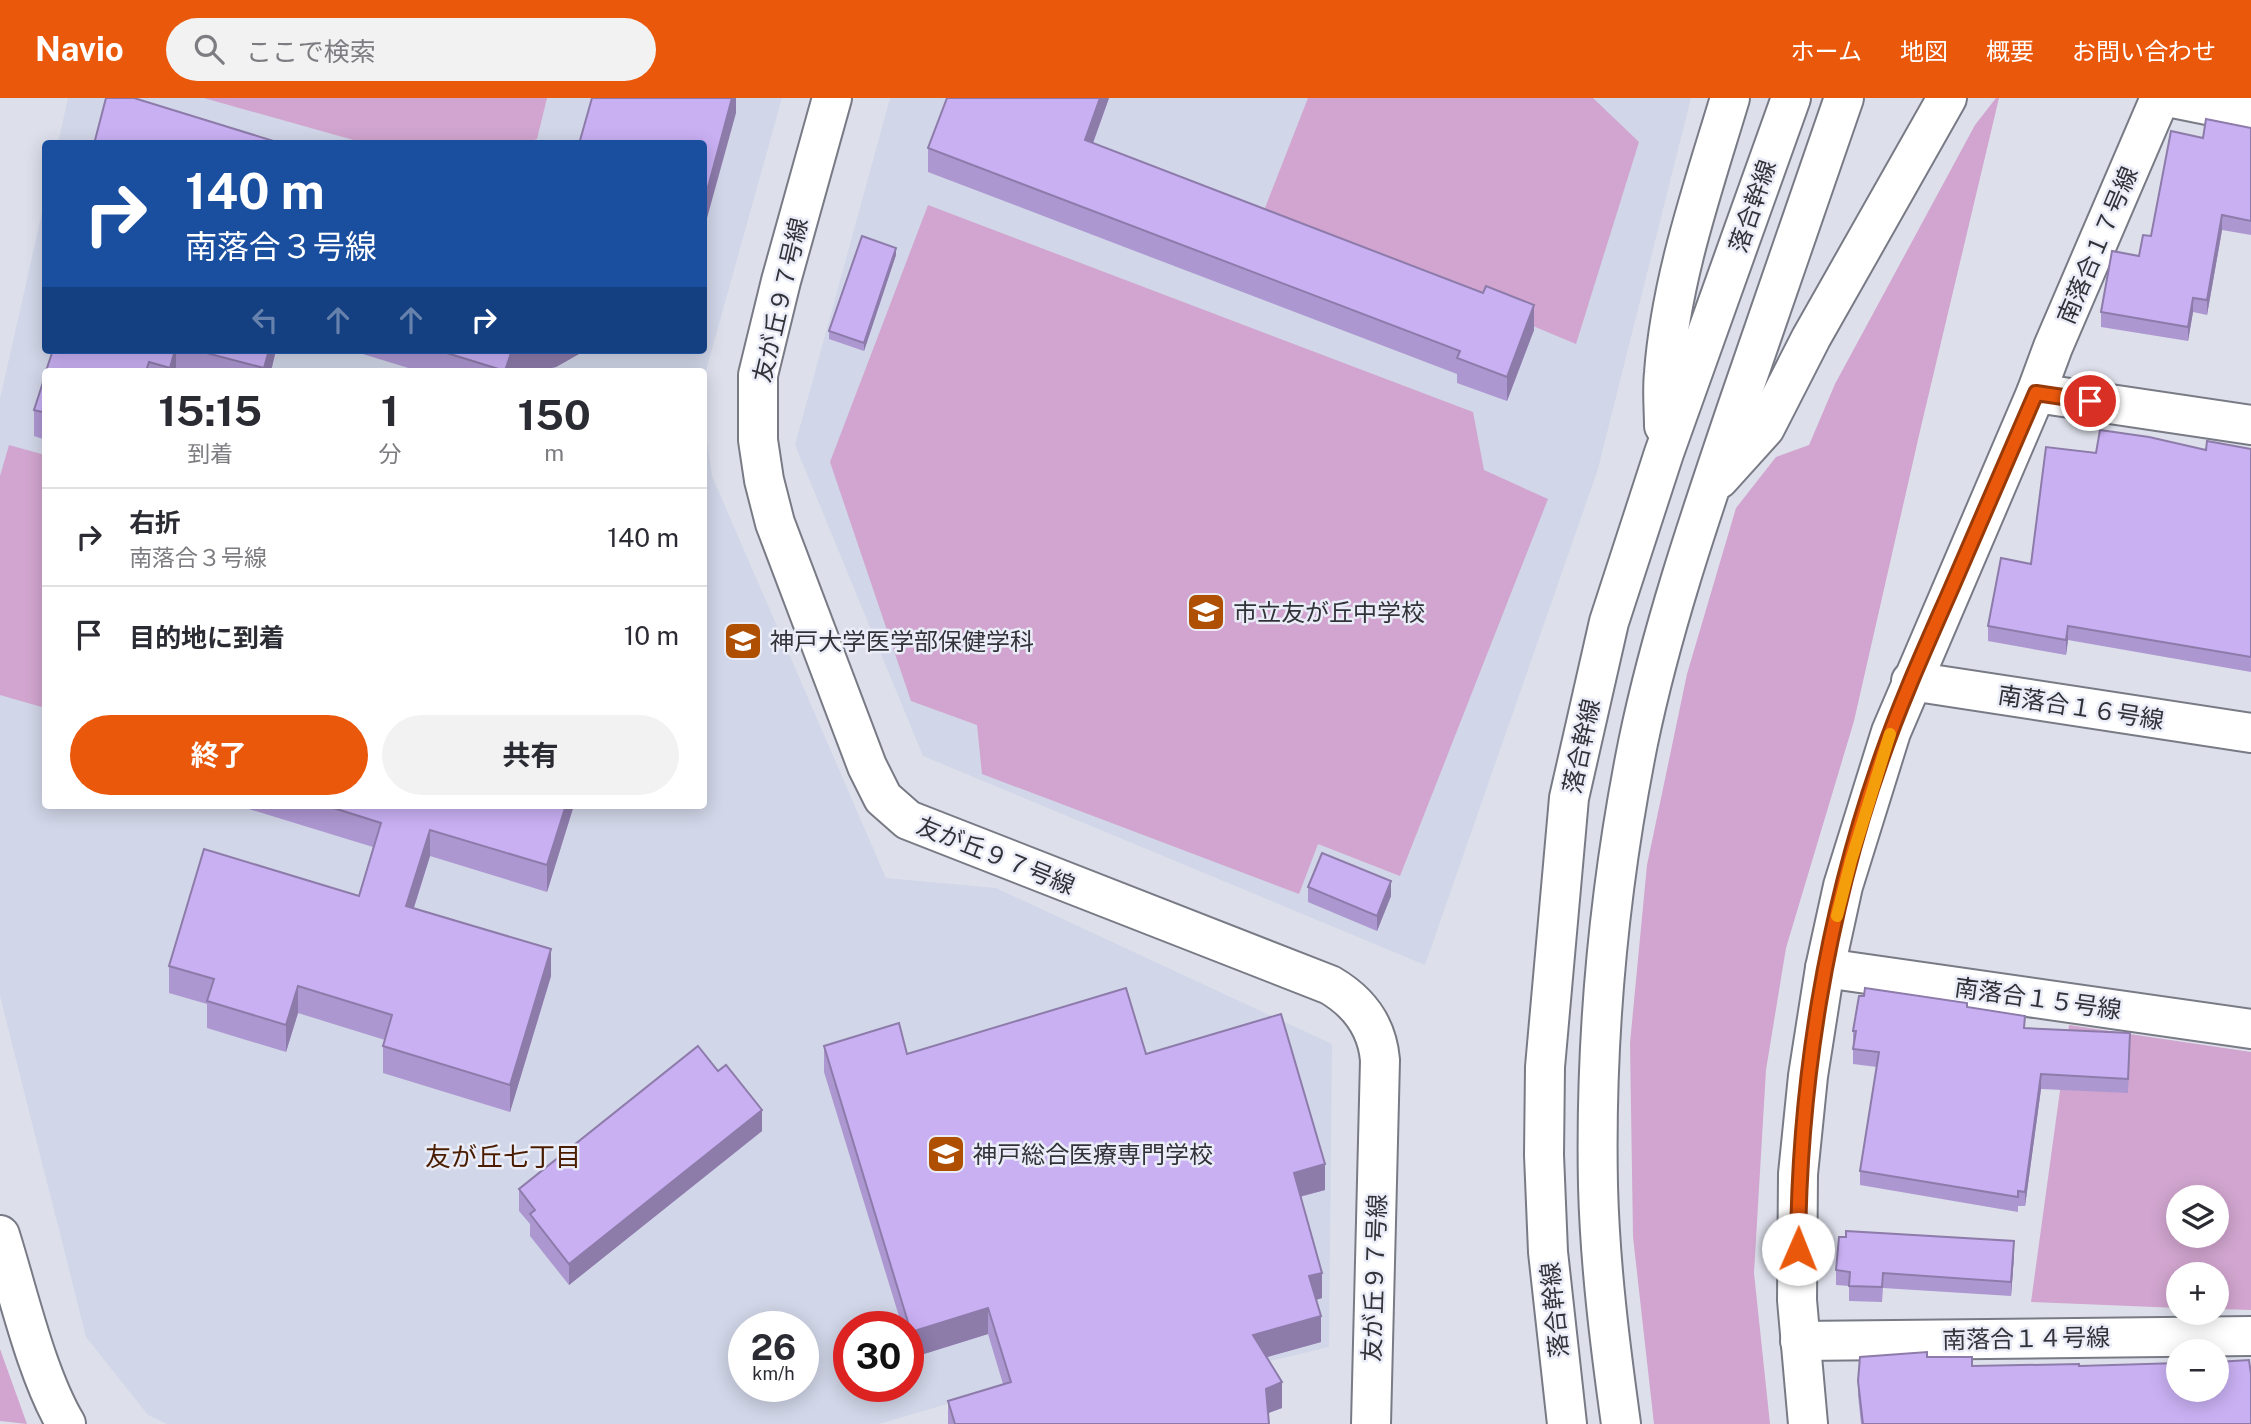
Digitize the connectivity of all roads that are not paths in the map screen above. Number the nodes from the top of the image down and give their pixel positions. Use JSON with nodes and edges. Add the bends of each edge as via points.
{"nodes":[{"id":1,"x":832,"y":98,"type":"edge"},
{"id":2,"x":1730,"y":98,"type":"edge"},
{"id":3,"x":1791,"y":98,"type":"edge"},
{"id":4,"x":1844,"y":98,"type":"edge"},
{"id":5,"x":1947,"y":98,"type":"edge"},
{"id":6,"x":2161,"y":98,"type":"edge"},
{"id":7,"x":2172,"y":98,"type":"edge"},
{"id":8,"x":2251,"y":114,"type":"edge"},
{"id":9,"x":2036,"y":393,"type":"junction"},
{"id":10,"x":2251,"y":425,"type":"edge"},
{"id":11,"x":1664,"y":453,"type":"junction"},
{"id":12,"x":1709,"y":491,"type":"junction"},
{"id":13,"x":1911,"y":681,"type":"junction"},
{"id":14,"x":2251,"y":733,"type":"edge"},
{"id":15,"x":1825,"y":968,"type":"junction"},
{"id":16,"x":2251,"y":1029,"type":"edge"},
{"id":17,"x":0,"y":1235,"type":"edge"},
{"id":18,"x":2251,"y":1336,"type":"edge"},
{"id":19,"x":1800,"y":1341,"type":"junction"},
{"id":20,"x":66,"y":1424,"type":"edge"},
{"id":21,"x":1371,"y":1424,"type":"edge"},
{"id":22,"x":1567,"y":1424,"type":"edge"},
{"id":23,"x":1621,"y":1424,"type":"edge"},
{"id":24,"x":1808,"y":1424,"type":"edge"}],
"edges":[{"from":1,"to":21,"type":"street","name":"友が丘９７号線","via":[[758,375],[758,440],[775,523],[867,766],[883,798],[908,820],[1330,985],[1360,1008],[1374,1033],[1380,1060]]},
{"from":2,"to":11,"type":"street","via":[[1691,228],[1670,322],[1663,375]]},
{"from":3,"to":11,"type":"street","name":"落合幹線"},
{"from":4,"to":12,"type":"street"},
{"from":5,"to":12,"type":"street","via":[[1765,428]]},
{"from":6,"to":9,"type":"street","name":"南落合１７号線"},
{"from":7,"to":8,"type":"street"},
{"from":9,"to":10,"type":"street"},
{"from":9,"to":13,"type":"street","name":"南落合１７号線"},
{"from":11,"to":22,"type":"street","name":"落合幹線","via":[[1609,622],[1566,825],[1546,1054],[1544,1155],[1548,1252]]},
{"from":12,"to":23,"type":"street","via":[[1670,615],[1639,740],[1609,928],[1600,1055],[1598,1188]]},
{"from":13,"to":14,"type":"street","name":"南落合１６号線"},
{"from":13,"to":15,"type":"street","name":"南落合１７号線","via":[[1880,762],[1843,886]]},
{"from":15,"to":16,"type":"street","name":"南落合１５号線"},
{"from":15,"to":19,"type":"street","name":"南落合１７号線","via":[[1798,1174]]},
{"from":17,"to":20,"type":"street","via":[[37,1356]]},
{"from":18,"to":19,"type":"street","name":"南落合１４号線"},
{"from":19,"to":24,"type":"street","name":"南落合１７号線"}]}
